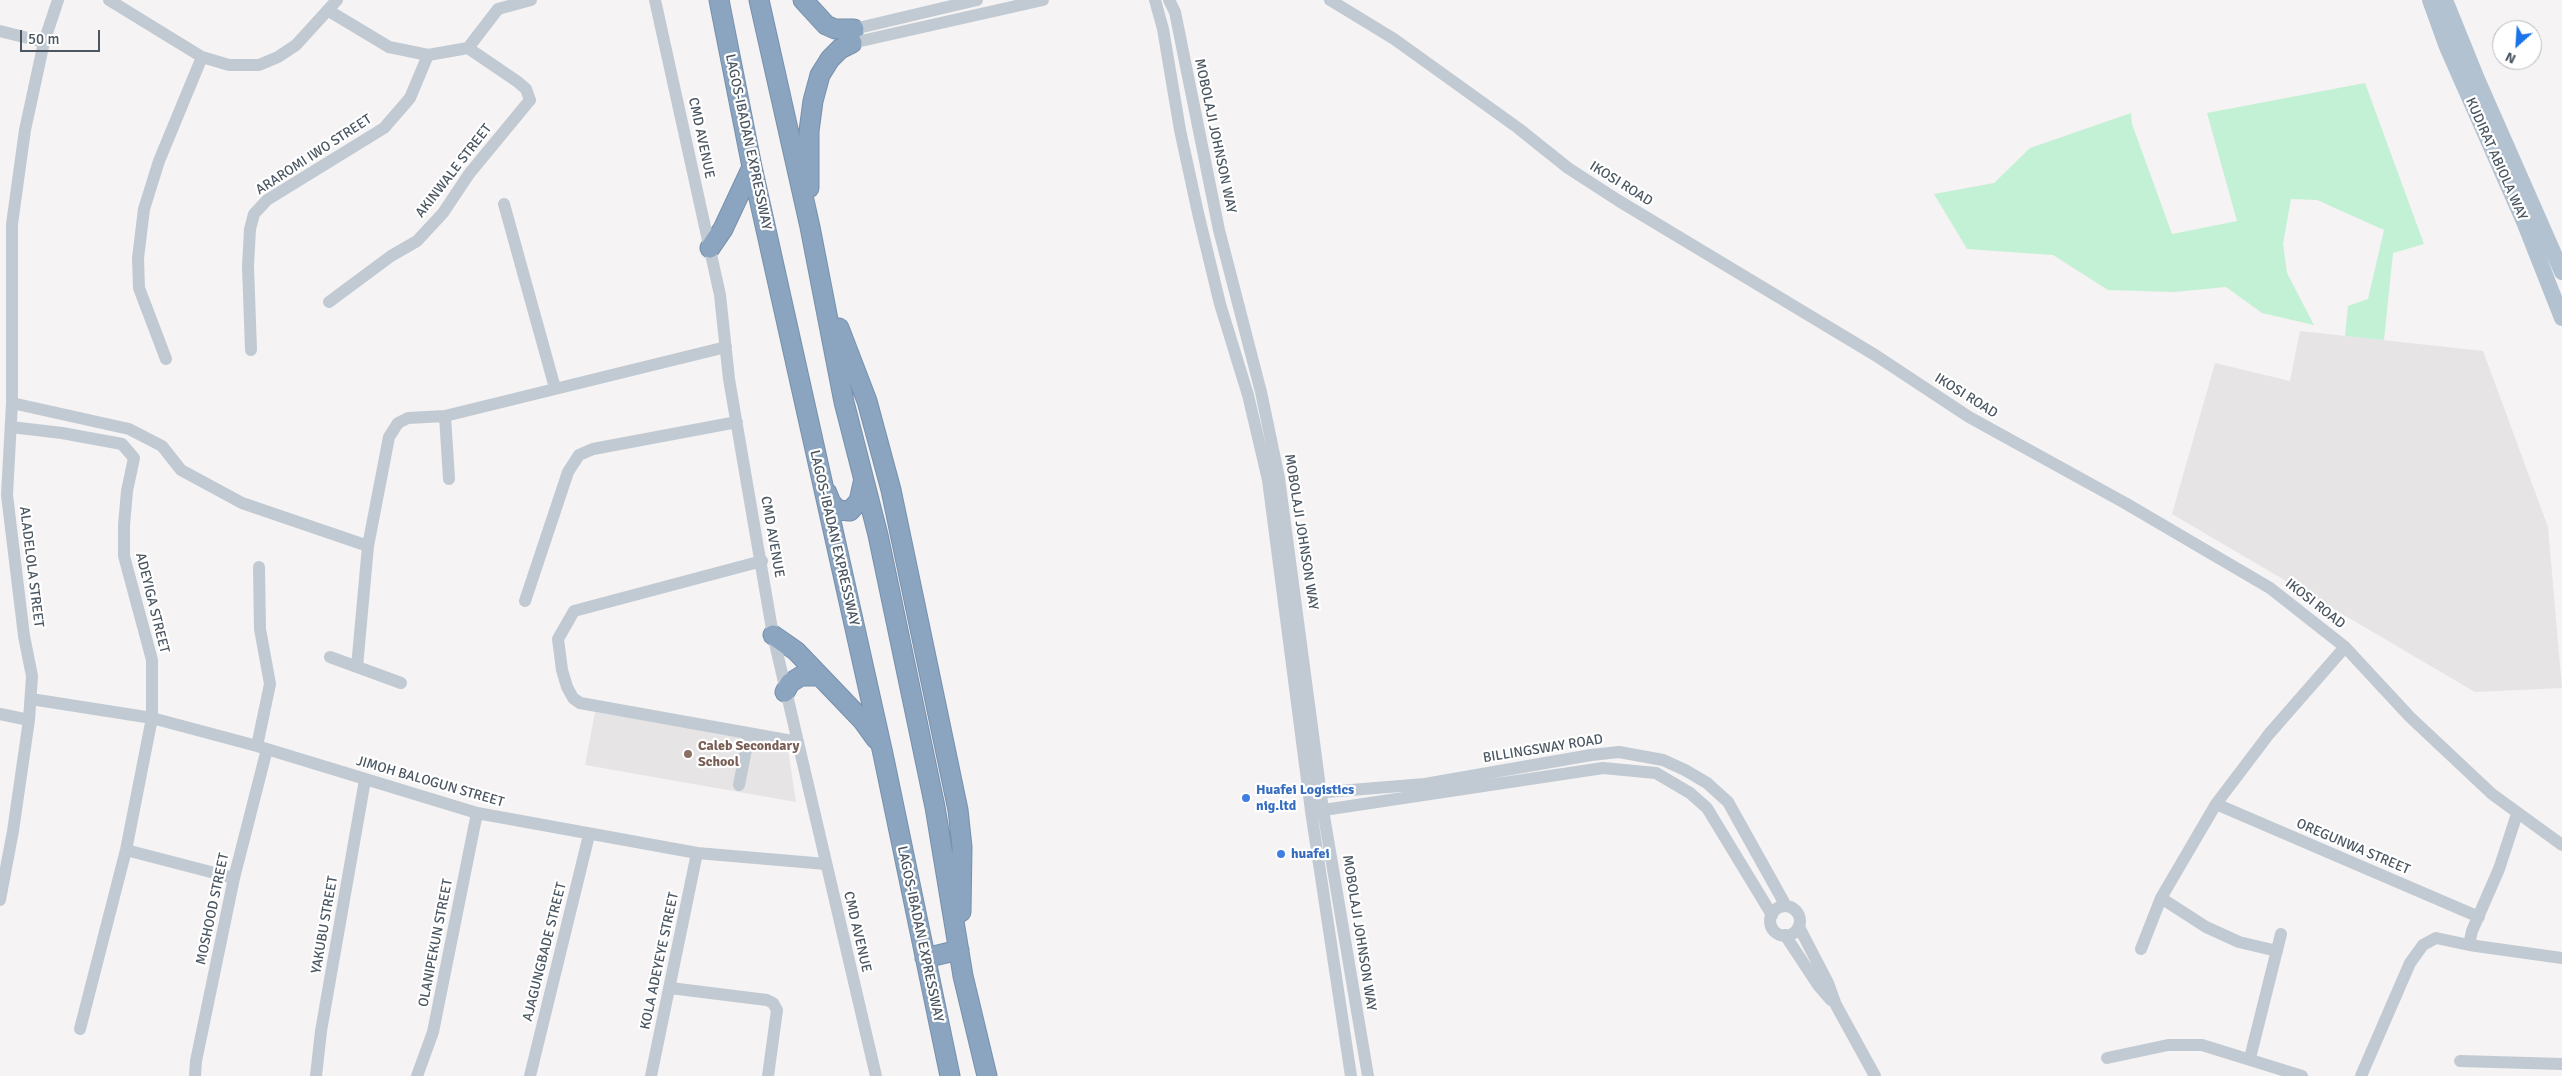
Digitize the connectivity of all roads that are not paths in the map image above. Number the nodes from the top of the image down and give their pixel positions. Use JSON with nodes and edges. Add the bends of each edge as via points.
{"nodes":[{"id":1,"x":58,"y":0,"type":"edge"},
{"id":2,"x":109,"y":0,"type":"edge"},
{"id":3,"x":337,"y":0,"type":"edge"},
{"id":4,"x":531,"y":0,"type":"edge"},
{"id":5,"x":655,"y":0,"type":"edge"},
{"id":6,"x":719,"y":0,"type":"edge"},
{"id":7,"x":759,"y":0,"type":"edge"},
{"id":8,"x":803,"y":0,"type":"edge"},
{"id":9,"x":977,"y":0,"type":"edge"},
{"id":10,"x":1043,"y":0,"type":"edge"},
{"id":11,"x":1154,"y":0,"type":"edge"},
{"id":12,"x":1330,"y":0,"type":"edge"},
{"id":13,"x":2430,"y":0,"type":"edge"},
{"id":14,"x":2445,"y":0,"type":"edge"},
{"id":15,"x":1172,"y":4,"type":"edge"},
{"id":16,"x":497,"y":5,"type":"edge"},
{"id":17,"x":329,"y":11,"type":"junction"},
{"id":18,"x":0,"y":31,"type":"edge"},
{"id":19,"x":853,"y":36,"type":"junction"},
{"id":20,"x":44,"y":42,"type":"junction"},
{"id":21,"x":468,"y":48,"type":"junction"},
{"id":22,"x":428,"y":55,"type":"junction"},
{"id":23,"x":202,"y":57,"type":"junction"},
{"id":24,"x":752,"y":167,"type":"junction"},
{"id":25,"x":504,"y":204,"type":"dead end"},
{"id":26,"x":810,"y":227,"type":"junction"},
{"id":27,"x":710,"y":248,"type":"junction"},
{"id":28,"x":2562,"y":272,"type":"edge"},
{"id":29,"x":329,"y":302,"type":"dead end"},
{"id":30,"x":826,"y":307,"type":"junction"},
{"id":31,"x":2561,"y":310,"type":"edge"},
{"id":32,"x":726,"y":346,"type":"junction"},
{"id":33,"x":252,"y":350,"type":"dead end"},
{"id":34,"x":166,"y":359,"type":"dead end"},
{"id":35,"x":555,"y":388,"type":"junction"},
{"id":36,"x":12,"y":403,"type":"junction"},
{"id":37,"x":445,"y":416,"type":"junction"},
{"id":38,"x":737,"y":422,"type":"junction"},
{"id":39,"x":11,"y":427,"type":"junction"},
{"id":40,"x":820,"y":476,"type":"junction"},
{"id":41,"x":449,"y":479,"type":"dead end"},
{"id":42,"x":863,"y":483,"type":"junction"},
{"id":43,"x":3,"y":494,"type":"edge"},
{"id":44,"x":368,"y":546,"type":"junction"},
{"id":45,"x":762,"y":561,"type":"junction"},
{"id":46,"x":259,"y":567,"type":"dead end"},
{"id":47,"x":525,"y":601,"type":"dead end"},
{"id":48,"x":773,"y":635,"type":"junction"},
{"id":49,"x":2345,"y":647,"type":"junction"},
{"id":50,"x":330,"y":657,"type":"dead end"},
{"id":51,"x":357,"y":667,"type":"junction"},
{"id":52,"x":818,"y":676,"type":"junction"},
{"id":53,"x":401,"y":683,"type":"dead end"},
{"id":54,"x":786,"y":692,"type":"junction"},
{"id":55,"x":31,"y":700,"type":"junction"},
{"id":56,"x":0,"y":714,"type":"edge"},
{"id":57,"x":152,"y":718,"type":"junction"},
{"id":58,"x":29,"y":720,"type":"junction"},
{"id":59,"x":749,"y":734,"type":"junction"},
{"id":60,"x":798,"y":742,"type":"junction"},
{"id":61,"x":262,"y":748,"type":"junction"},
{"id":62,"x":882,"y":754,"type":"junction"},
{"id":63,"x":365,"y":780,"type":"junction"},
{"id":64,"x":740,"y":785,"type":"dead end"},
{"id":65,"x":1315,"y":793,"type":"junction"},
{"id":66,"x":2216,"y":804,"type":"junction"},
{"id":67,"x":1317,"y":811,"type":"junction"},
{"id":68,"x":477,"y":813,"type":"junction"},
{"id":69,"x":2517,"y":814,"type":"junction"},
{"id":70,"x":589,"y":835,"type":"junction"},
{"id":71,"x":2562,"y":845,"type":"edge"},
{"id":72,"x":126,"y":850,"type":"junction"},
{"id":73,"x":697,"y":853,"type":"junction"},
{"id":74,"x":826,"y":864,"type":"junction"},
{"id":75,"x":234,"y":878,"type":"junction"},
{"id":76,"x":2161,"y":898,"type":"junction"},
{"id":77,"x":0,"y":900,"type":"edge"},
{"id":78,"x":1786,"y":906,"type":"junction"},
{"id":79,"x":1772,"y":914,"type":"junction"},
{"id":80,"x":2478,"y":917,"type":"junction"},
{"id":81,"x":1799,"y":927,"type":"junction"},
{"id":82,"x":2281,"y":934,"type":"dead end"},
{"id":83,"x":1785,"y":936,"type":"junction"},
{"id":84,"x":958,"y":941,"type":"junction"},
{"id":85,"x":2469,"y":945,"type":"junction"},
{"id":86,"x":2142,"y":949,"type":"dead end"},
{"id":87,"x":2277,"y":951,"type":"junction"},
{"id":88,"x":925,"y":958,"type":"junction"},
{"id":89,"x":2562,"y":958,"type":"edge"},
{"id":90,"x":670,"y":988,"type":"junction"},
{"id":91,"x":1836,"y":1005,"type":"junction"},
{"id":92,"x":80,"y":1029,"type":"dead end"},
{"id":93,"x":2107,"y":1058,"type":"dead end"},
{"id":94,"x":2250,"y":1058,"type":"junction"},
{"id":95,"x":2460,"y":1061,"type":"dead end"},
{"id":96,"x":2562,"y":1064,"type":"edge"},
{"id":97,"x":195,"y":1076,"type":"edge"},
{"id":98,"x":316,"y":1076,"type":"edge"},
{"id":99,"x":417,"y":1076,"type":"edge"},
{"id":100,"x":530,"y":1076,"type":"edge"},
{"id":101,"x":651,"y":1076,"type":"edge"},
{"id":102,"x":768,"y":1076,"type":"edge"},
{"id":103,"x":876,"y":1076,"type":"edge"},
{"id":104,"x":950,"y":1076,"type":"edge"},
{"id":105,"x":987,"y":1076,"type":"edge"},
{"id":106,"x":1351,"y":1076,"type":"edge"},
{"id":107,"x":1368,"y":1076,"type":"edge"},
{"id":108,"x":1875,"y":1076,"type":"edge"},
{"id":109,"x":2302,"y":1076,"type":"edge"},
{"id":110,"x":2361,"y":1076,"type":"edge"}],
"edges":[{"from":1,"to":20,"type":"street","name":"ALADELOLA STREET"},
{"from":2,"to":23,"type":"street"},
{"from":3,"to":17,"type":"street"},
{"from":4,"to":16,"type":"street"},
{"from":5,"to":27,"type":"street","name":"CMD AVENUE"},
{"from":6,"to":24,"type":"highway","name":"LAGOS-IBADAN EXPRESSWAY"},
{"from":7,"to":26,"type":"highway"},
{"from":8,"to":19,"type":"highway","via":[[826,25]]},
{"from":9,"to":19,"type":"street"},
{"from":10,"to":19,"type":"street"},
{"from":11,"to":65,"type":"street","name":"MOBOLAJI JOHNSON WAY","via":[[1163,29],[1198,213],[1268,480]]},
{"from":12,"to":49,"type":"street","name":"IKOSI ROAD","via":[[1394,39],[1568,168],[1875,354],[1969,417],[2270,588]]},
{"from":13,"to":31,"type":"main road","name":"KUDIRAT ABIOLA WAY","via":[[2447,47]]},
{"from":14,"to":28,"type":"main road","name":"KUDIRAT ABIOLA WAY"},
{"from":15,"to":65,"type":"street","name":"MOBOLAJI JOHNSON WAY","via":[[1220,230],[1262,392],[1279,478]]},
{"from":16,"to":21,"type":"street"},
{"from":17,"to":22,"type":"street","via":[[389,47]]},
{"from":17,"to":23,"type":"street","via":[[296,45],[259,65],[229,65]]},
{"from":18,"to":20,"type":"street"},
{"from":19,"to":26,"type":"highway","via":[[830,59],[820,75],[813,101],[809,131]]},
{"from":20,"to":36,"type":"street","name":"ALADELOLA STREET","via":[[25,130],[12,224]]},
{"from":21,"to":22,"type":"street"},
{"from":21,"to":29,"type":"street","name":"AKINWALE STREET","via":[[518,82],[526,89],[530,100],[469,174],[444,213],[417,241]]},
{"from":22,"to":33,"type":"street","name":"ARAROMI IWO STREET","via":[[410,98],[384,128],[267,200],[254,214],[248,266]]},
{"from":23,"to":34,"type":"street","via":[[159,161],[144,209],[138,258],[138,288]]},
{"from":24,"to":27,"type":"highway","via":[[723,229]]},
{"from":24,"to":40,"type":"highway","name":"LAGOS-IBADAN EXPRESSWAY"},
{"from":25,"to":35,"type":"street"},
{"from":26,"to":30,"type":"highway"},
{"from":27,"to":32,"type":"street","name":"CMD AVENUE"},
{"from":30,"to":42,"type":"highway"},
{"from":30,"to":84,"type":"highway","via":[[838,327],[867,401],[891,490],[958,810],[962,894]]},
{"from":32,"to":35,"type":"street"},
{"from":32,"to":38,"type":"street","name":"CMD AVENUE"},
{"from":35,"to":37,"type":"street"},
{"from":36,"to":39,"type":"street","name":"ALADELOLA STREET"},
{"from":36,"to":44,"type":"street","via":[[129,429],[162,446],[181,470],[242,503]]},
{"from":37,"to":41,"type":"street"},
{"from":37,"to":44,"type":"street","via":[[408,418],[398,423],[388,437]]},
{"from":38,"to":45,"type":"street","name":"CMD AVENUE"},
{"from":38,"to":47,"type":"street","via":[[593,448],[579,455],[568,472]]},
{"from":39,"to":43,"type":"street","name":"ALADELOLA STREET"},
{"from":39,"to":57,"type":"street","name":"ADEYIGA STREET","via":[[122,444],[134,458],[127,491],[124,556],[152,660]]},
{"from":40,"to":42,"type":"highway","via":[[830,503],[844,512],[855,507]]},
{"from":40,"to":62,"type":"highway","name":"LAGOS-IBADAN EXPRESSWAY"},
{"from":42,"to":84,"type":"highway","via":[[878,535]]},
{"from":43,"to":55,"type":"street","name":"ALADELOLA STREET","via":[[30,659]]},
{"from":44,"to":51,"type":"street"},
{"from":45,"to":48,"type":"street","name":"CMD AVENUE"},
{"from":45,"to":59,"type":"street","via":[[574,611],[558,639],[567,687],[580,703]]},
{"from":46,"to":61,"type":"street","name":"MOSHOOD STREET","via":[[260,629],[270,684]]},
{"from":48,"to":52,"type":"highway","via":[[796,651]]},
{"from":48,"to":54,"type":"street","name":"CMD AVENUE"},
{"from":49,"to":66,"type":"street","via":[[2269,734]]},
{"from":49,"to":69,"type":"street","name":"IKOSI ROAD","via":[[2464,769]]},
{"from":50,"to":51,"type":"street"},
{"from":51,"to":53,"type":"street"},
{"from":52,"to":54,"type":"highway","via":[[802,676],[790,684]]},
{"from":52,"to":62,"type":"highway","via":[[874,734]]},
{"from":54,"to":60,"type":"street","name":"CMD AVENUE"},
{"from":55,"to":57,"type":"street","name":"JIMOH BALOGUN STREET"},
{"from":55,"to":58,"type":"street","name":"ALADELOLA STREET"},
{"from":56,"to":58,"type":"street"},
{"from":57,"to":61,"type":"street","name":"JIMOH BALOGUN STREET"},
{"from":57,"to":72,"type":"street","name":"ADEYIGA STREET"},
{"from":58,"to":77,"type":"street","name":"ALADELOLA STREET"},
{"from":59,"to":60,"type":"street"},
{"from":59,"to":64,"type":"street"},
{"from":60,"to":74,"type":"street","name":"CMD AVENUE"},
{"from":61,"to":63,"type":"street","name":"JIMOH BALOGUN STREET"},
{"from":61,"to":75,"type":"street","name":"MOSHOOD STREET"},
{"from":62,"to":88,"type":"highway","name":"LAGOS-IBADAN EXPRESSWAY"},
{"from":63,"to":68,"type":"street","name":"JIMOH BALOGUN STREET"},
{"from":63,"to":98,"type":"street","name":"YAKUBU STREET"},
{"from":65,"to":67,"type":"street","name":"MOBOLAJI JOHNSON WAY"},
{"from":65,"to":78,"type":"street","name":"BILLINGSWAY ROAD","via":[[1425,784],[1619,752],[1663,760],[1685,770],[1728,802]]},
{"from":66,"to":76,"type":"street"},
{"from":66,"to":80,"type":"street","name":"OREGUNWA STREET"},
{"from":67,"to":79,"type":"street","name":"BILLINGSWAY ROAD","via":[[1603,768],[1656,773],[1690,793],[1707,808]]},
{"from":67,"to":106,"type":"street","name":"MOBOLAJI JOHNSON WAY"},
{"from":67,"to":107,"type":"street","name":"MOBOLAJI JOHNSON WAY"},
{"from":68,"to":70,"type":"street","name":"JIMOH BALOGUN STREET"},
{"from":68,"to":99,"type":"street","name":"OLANIPEKUN STREET","via":[[433,1032]]},
{"from":69,"to":71,"type":"street","name":"IKOSI ROAD"},
{"from":69,"to":80,"type":"street","via":[[2499,870]]},
{"from":70,"to":73,"type":"street","name":"JIMOH BALOGUN STREET"},
{"from":70,"to":100,"type":"street","name":"AJAGUNGBADE STREET"},
{"from":72,"to":75,"type":"street"},
{"from":72,"to":92,"type":"street","name":"ADEYIGA STREET"},
{"from":73,"to":74,"type":"street","name":"JIMOH BALOGUN STREET"},
{"from":73,"to":90,"type":"street","name":"KOLA ADEYEYE STREET"},
{"from":74,"to":103,"type":"street","name":"CMD AVENUE"},
{"from":75,"to":97,"type":"street","name":"MOSHOOD STREET"},
{"from":76,"to":86,"type":"street"},
{"from":76,"to":87,"type":"street","via":[[2206,928],[2239,942]]},
{"from":78,"to":79,"type":"street"},
{"from":78,"to":81,"type":"street","via":[[1798,913]]},
{"from":79,"to":83,"type":"street","via":[[1773,928]]},
{"from":80,"to":85,"type":"street"},
{"from":81,"to":83,"type":"street","via":[[1793,934]]},
{"from":81,"to":91,"type":"street"},
{"from":82,"to":87,"type":"street"},
{"from":83,"to":91,"type":"street","via":[[1818,985]]},
{"from":84,"to":88,"type":"highway"},
{"from":84,"to":105,"type":"highway"},
{"from":85,"to":89,"type":"street"},
{"from":85,"to":110,"type":"street","via":[[2436,938],[2423,945],[2410,962]]},
{"from":87,"to":94,"type":"street"},
{"from":88,"to":104,"type":"highway","name":"LAGOS-IBADAN EXPRESSWAY"},
{"from":90,"to":101,"type":"street","name":"KOLA ADEYEYE STREET"},
{"from":90,"to":102,"type":"street","via":[[773,1003],[777,1010]]},
{"from":91,"to":108,"type":"street"},
{"from":93,"to":94,"type":"street","via":[[2168,1045],[2202,1045]]},
{"from":94,"to":109,"type":"street"},
{"from":95,"to":96,"type":"street"}]}
